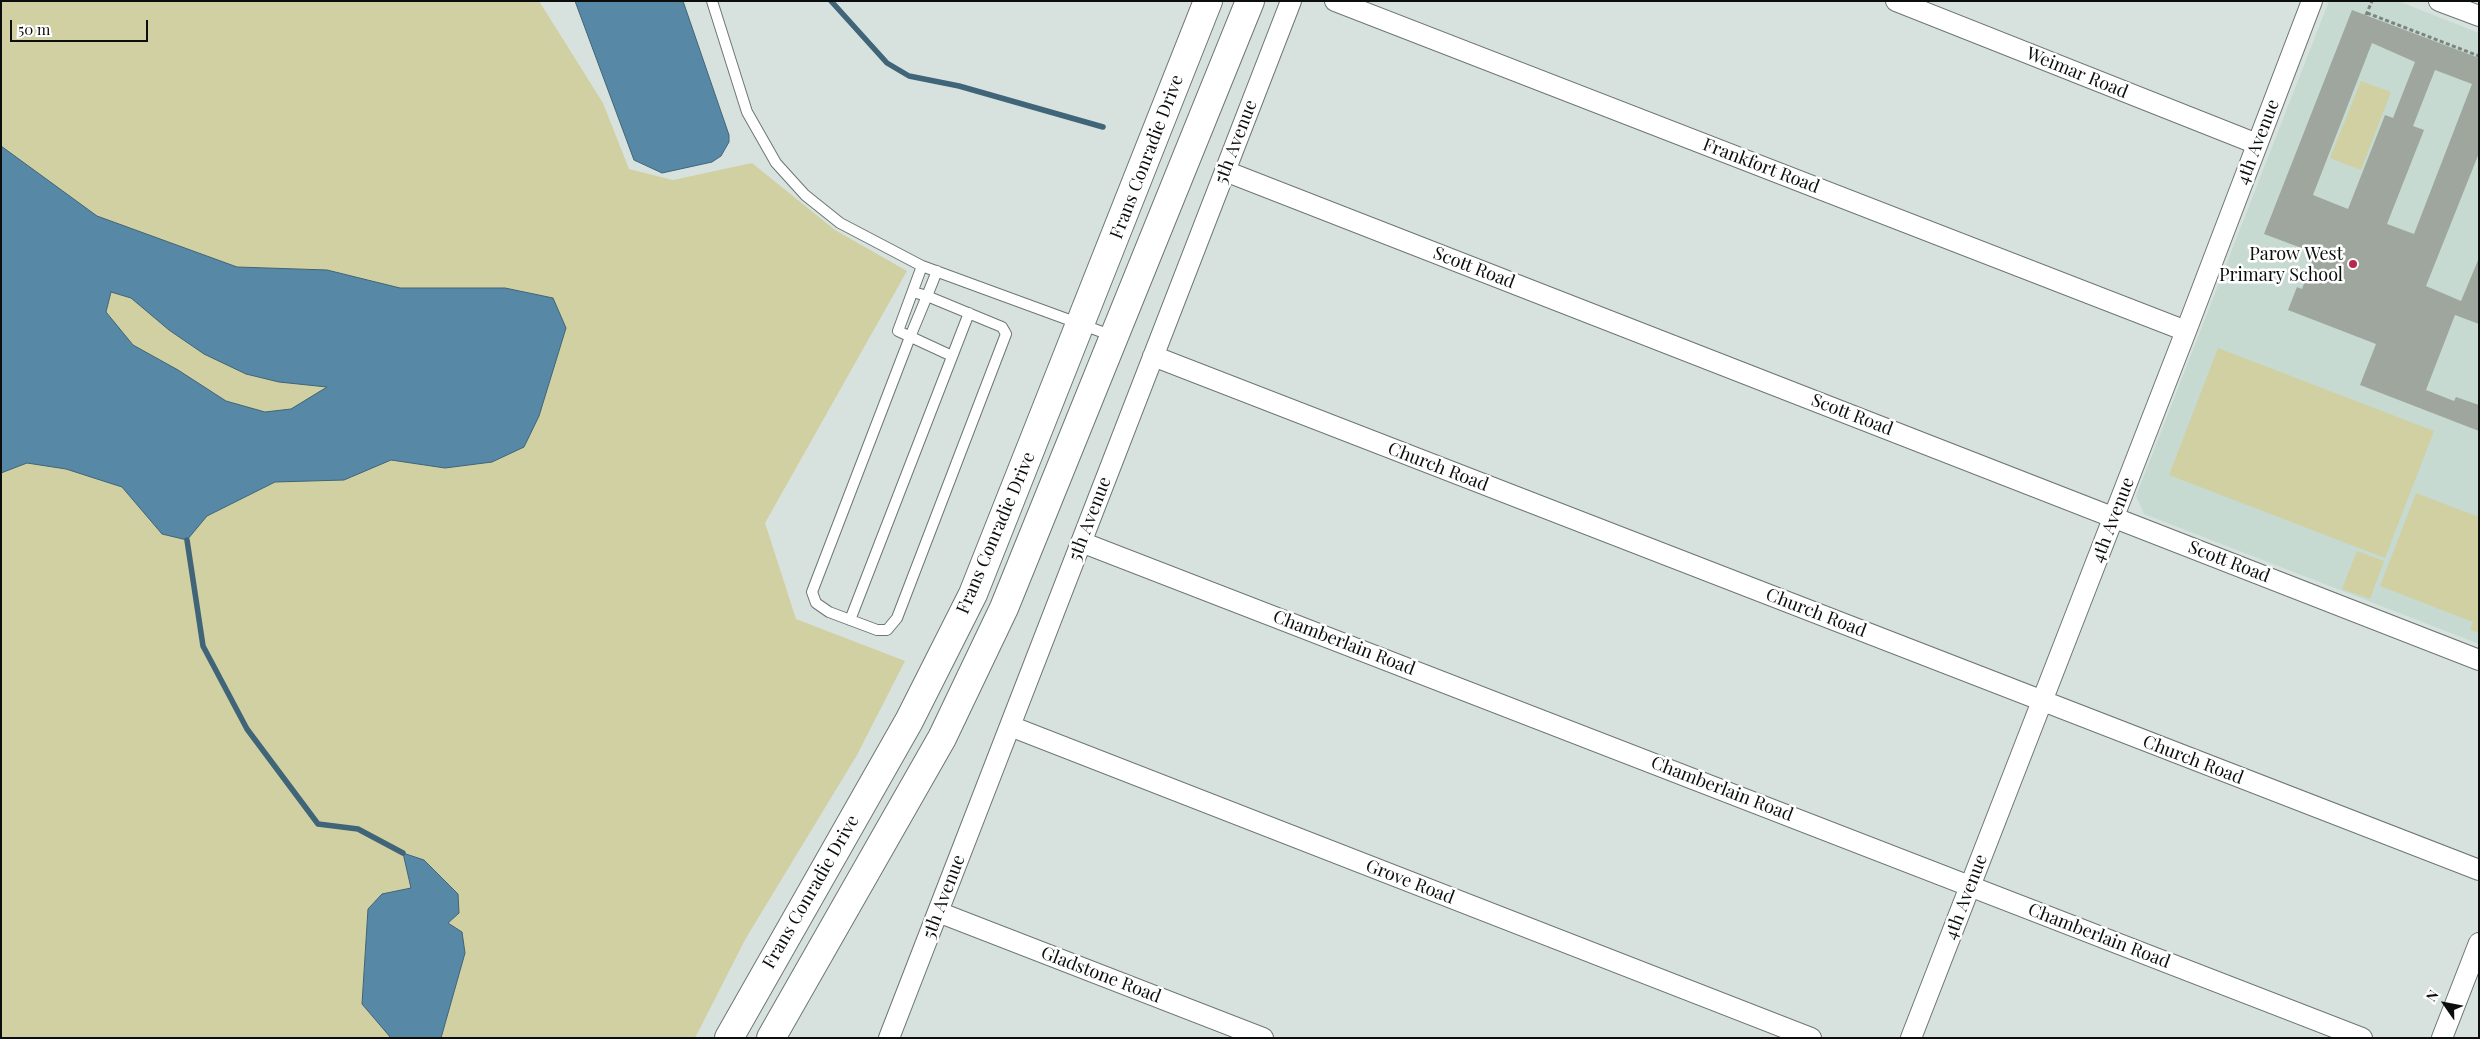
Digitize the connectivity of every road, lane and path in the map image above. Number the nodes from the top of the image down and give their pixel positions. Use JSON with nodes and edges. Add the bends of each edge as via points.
{"nodes":[{"id":1,"x":712,"y":1,"type":"edge"},
{"id":2,"x":1208,"y":1,"type":"edge"},
{"id":3,"x":1250,"y":1,"type":"edge"},
{"id":4,"x":1291,"y":1,"type":"edge"},
{"id":5,"x":1335,"y":1,"type":"edge"},
{"id":6,"x":1896,"y":1,"type":"edge"},
{"id":7,"x":2312,"y":1,"type":"edge"},
{"id":8,"x":2372,"y":1,"type":"edge"},
{"id":9,"x":2439,"y":1,"type":"edge"},
{"id":10,"x":2479,"y":16,"type":"edge"},
{"id":11,"x":2479,"y":56,"type":"edge"},
{"id":12,"x":2257,"y":144,"type":"junction"},
{"id":13,"x":1225,"y":171,"type":"junction"},
{"id":14,"x":922,"y":266,"type":"junction"},
{"id":15,"x":937,"y":271,"type":"junction"},
{"id":16,"x":912,"y":292,"type":"junction"},
{"id":17,"x":927,"y":296,"type":"junction"},
{"id":18,"x":969,"y":314,"type":"junction"},
{"id":19,"x":1082,"y":323,"type":"junction"},
{"id":20,"x":2186,"y":331,"type":"junction"},
{"id":21,"x":1114,"y":336,"type":"junction"},
{"id":22,"x":910,"y":337,"type":"junction"},
{"id":23,"x":952,"y":356,"type":"junction"},
{"id":24,"x":1153,"y":356,"type":"junction"},
{"id":25,"x":2114,"y":517,"type":"junction"},
{"id":26,"x":1082,"y":542,"type":"junction"},
{"id":27,"x":850,"y":620,"type":"junction"},
{"id":28,"x":2479,"y":660,"type":"edge"},
{"id":29,"x":2042,"y":702,"type":"junction"},
{"id":30,"x":1010,"y":726,"type":"junction"},
{"id":31,"x":2479,"y":870,"type":"edge"},
{"id":32,"x":1970,"y":886,"type":"junction"},
{"id":33,"x":938,"y":912,"type":"junction"},
{"id":34,"x":2479,"y":943,"type":"edge"},
{"id":35,"x":731,"y":1037,"type":"edge"},
{"id":36,"x":771,"y":1038,"type":"edge"},
{"id":37,"x":889,"y":1038,"type":"edge"},
{"id":38,"x":1263,"y":1038,"type":"edge"},
{"id":39,"x":1811,"y":1038,"type":"edge"},
{"id":40,"x":1911,"y":1038,"type":"edge"},
{"id":41,"x":2362,"y":1038,"type":"edge"},
{"id":42,"x":2442,"y":1038,"type":"edge"}],
"edges":[{"from":1,"to":14,"type":"lane","via":[[747,112],[776,163],[805,195],[840,223]]},
{"from":2,"to":19,"type":"main road","name":"Frans Conradie Drive"},
{"from":3,"to":21,"type":"main road","name":"Frans Conradie Drive"},
{"from":4,"to":13,"type":"street","name":"5th Avenue"},
{"from":5,"to":20,"type":"street","name":"Frankfort Road"},
{"from":6,"to":12,"type":"street","name":"Weimar Road"},
{"from":7,"to":12,"type":"street","name":"4th Avenue"},
{"from":8,"to":11,"type":"path","via":[[2367,14]]},
{"from":9,"to":10,"type":"street"},
{"from":12,"to":20,"type":"street","name":"4th Avenue"},
{"from":13,"to":24,"type":"street","name":"5th Avenue"},
{"from":13,"to":25,"type":"street","name":"Scott Road"},
{"from":14,"to":15,"type":"lane"},
{"from":14,"to":16,"type":"lane"},
{"from":15,"to":17,"type":"lane"},
{"from":15,"to":19,"type":"lane"},
{"from":16,"to":17,"type":"lane"},
{"from":16,"to":22,"type":"lane","via":[[898,332]]},
{"from":17,"to":18,"type":"lane"},
{"from":17,"to":22,"type":"lane"},
{"from":18,"to":23,"type":"lane"},
{"from":18,"to":27,"type":"lane","via":[[1002,327],[1006,334],[959,460],[894,624],[887,630],[878,630]]},
{"from":19,"to":21,"type":"lane"},
{"from":19,"to":35,"type":"main road","name":"Frans Conradie Drive","via":[[973,594],[909,721]]},
{"from":20,"to":25,"type":"street","name":"4th Avenue"},
{"from":21,"to":36,"type":"main road","name":"Frans Conradie Drive","via":[[1004,608],[942,738]]},
{"from":22,"to":23,"type":"lane"},
{"from":22,"to":27,"type":"lane","via":[[812,592],[816,604]]},
{"from":23,"to":27,"type":"lane"},
{"from":24,"to":26,"type":"street","name":"5th Avenue"},
{"from":24,"to":29,"type":"street","name":"Church Road"},
{"from":25,"to":28,"type":"street","name":"Scott Road"},
{"from":25,"to":29,"type":"street","name":"4th Avenue"},
{"from":26,"to":30,"type":"street","name":"5th Avenue"},
{"from":26,"to":32,"type":"street","name":"Chamberlain Road"},
{"from":29,"to":31,"type":"street","name":"Church Road"},
{"from":29,"to":32,"type":"street","name":"4th Avenue"},
{"from":30,"to":33,"type":"street","name":"5th Avenue"},
{"from":30,"to":39,"type":"street","name":"Grove Road"},
{"from":32,"to":40,"type":"street","name":"4th Avenue"},
{"from":32,"to":41,"type":"street","name":"Chamberlain Road"},
{"from":33,"to":37,"type":"street","name":"5th Avenue"},
{"from":33,"to":38,"type":"street","name":"Gladstone Road"},
{"from":34,"to":42,"type":"street"}]}
